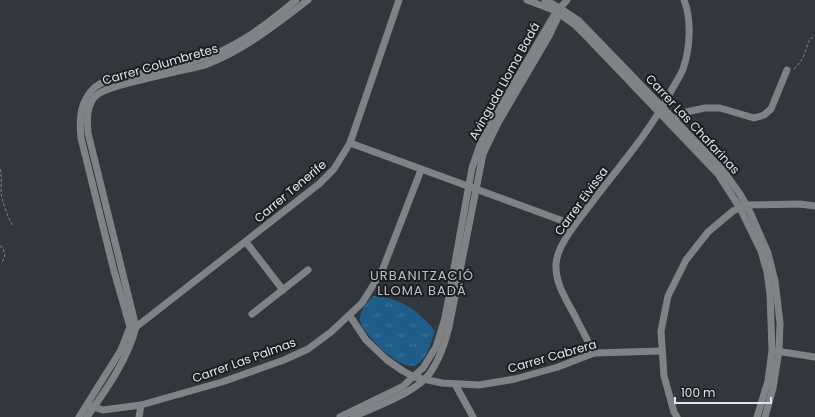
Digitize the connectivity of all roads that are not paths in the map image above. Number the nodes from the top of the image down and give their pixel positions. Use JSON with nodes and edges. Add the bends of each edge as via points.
{"nodes":[{"id":1,"x":296,"y":0,"type":"edge"},
{"id":2,"x":308,"y":0,"type":"edge"},
{"id":3,"x":398,"y":0,"type":"edge"},
{"id":4,"x":527,"y":0,"type":"edge"},
{"id":5,"x":545,"y":0,"type":"edge"},
{"id":6,"x":567,"y":0,"type":"edge"},
{"id":7,"x":684,"y":0,"type":"edge"},
{"id":8,"x":559,"y":11,"type":"junction"},
{"id":9,"x":787,"y":70,"type":"road end"},
{"id":10,"x":661,"y":110,"type":"junction"},
{"id":11,"x":674,"y":118,"type":"junction"},
{"id":12,"x":350,"y":143,"type":"junction"},
{"id":13,"x":421,"y":170,"type":"junction"},
{"id":14,"x":469,"y":186,"type":"junction"},
{"id":15,"x":477,"y":188,"type":"junction"},
{"id":16,"x":743,"y":206,"type":"junction"},
{"id":17,"x":815,"y":206,"type":"edge"},
{"id":18,"x":574,"y":225,"type":"junction"},
{"id":19,"x":246,"y":242,"type":"junction"},
{"id":20,"x":308,"y":270,"type":"dead end"},
{"id":21,"x":283,"y":290,"type":"junction"},
{"id":22,"x":252,"y":314,"type":"dead end"},
{"id":23,"x":350,"y":316,"type":"junction"},
{"id":24,"x":133,"y":327,"type":"junction"},
{"id":25,"x":662,"y":351,"type":"junction"},
{"id":26,"x":776,"y":351,"type":"junction"},
{"id":27,"x":594,"y":353,"type":"junction"},
{"id":28,"x":815,"y":358,"type":"edge"},
{"id":29,"x":414,"y":377,"type":"junction"},
{"id":30,"x":425,"y":379,"type":"junction"},
{"id":31,"x":455,"y":384,"type":"junction"},
{"id":32,"x":141,"y":405,"type":"junction"},
{"id":33,"x":90,"y":407,"type":"junction"},
{"id":34,"x":79,"y":417,"type":"edge"},
{"id":35,"x":87,"y":417,"type":"edge"},
{"id":36,"x":139,"y":417,"type":"edge"},
{"id":37,"x":340,"y":417,"type":"edge"},
{"id":38,"x":353,"y":417,"type":"edge"},
{"id":39,"x":473,"y":417,"type":"edge"},
{"id":40,"x":677,"y":417,"type":"edge"},
{"id":41,"x":757,"y":417,"type":"edge"},
{"id":42,"x":765,"y":417,"type":"edge"}],
"edges":[{"from":1,"to":24,"type":"street","name":"Carrer Columbretes","via":[[248,38],[226,50],[172,67],[106,81],[96,86],[86,97],[80,116],[81,138]]},
{"from":2,"to":24,"type":"street","name":"Carrer Columbretes","via":[[227,56],[203,66],[109,88],[98,94],[92,102],[87,120],[88,134]]},
{"from":3,"to":12,"type":"street","name":"Carrer Tenerife"},
{"from":4,"to":8,"type":"street"},
{"from":5,"to":8,"type":"street"},
{"from":6,"to":8,"type":"street"},
{"from":7,"to":10,"type":"street","name":"Carrer Eivissa","via":[[688,49],[682,70]]},
{"from":8,"to":10,"type":"street","name":"Carrer Las Chafarinas","via":[[579,21]]},
{"from":8,"to":14,"type":"street","name":"Avinguda Lloma Badá","via":[[494,117],[480,145]]},
{"from":8,"to":15,"type":"street","name":"Avinguda Lloma Badá","via":[[489,138],[483,154]]},
{"from":9,"to":11,"type":"street","via":[[771,109],[764,115],[754,118],[720,108],[704,108]]},
{"from":10,"to":11,"type":"street","name":"Carrer Las Chafarinas"},
{"from":10,"to":16,"type":"street","name":"Carrer Las Chafarinas"},
{"from":10,"to":18,"type":"street","name":"Carrer Eivissa"},
{"from":11,"to":16,"type":"street","name":"Carrer Las Chafarinas","via":[[722,169]]},
{"from":12,"to":13,"type":"street"},
{"from":12,"to":19,"type":"street","name":"Carrer Tenerife","via":[[334,169],[319,184]]},
{"from":13,"to":14,"type":"street"},
{"from":13,"to":23,"type":"street","name":"Carrer Las Palmas","via":[[382,271],[362,303]]},
{"from":14,"to":15,"type":"street"},
{"from":14,"to":29,"type":"street","name":"Avinguda Lloma Badá","via":[[444,318],[436,347]]},
{"from":15,"to":18,"type":"street"},
{"from":15,"to":30,"type":"street","name":"Avinguda Lloma Badá","via":[[449,327],[442,350]]},
{"from":16,"to":17,"type":"street"},
{"from":16,"to":25,"type":"street","via":[[708,232],[686,260],[668,296],[661,332]]},
{"from":16,"to":26,"type":"street","name":"Carrer Las Chafarinas","via":[[768,252],[775,281],[780,323]]},
{"from":18,"to":27,"type":"street","name":"Carrer Eivissa","via":[[556,264],[558,281]]},
{"from":19,"to":21,"type":"street"},
{"from":19,"to":24,"type":"street","name":"Carrer Tenerife"},
{"from":20,"to":21,"type":"street"},
{"from":21,"to":22,"type":"street"},
{"from":23,"to":29,"type":"street","via":[[366,340],[387,360]]},
{"from":23,"to":32,"type":"street","name":"Carrer Las Palmas","via":[[308,349],[284,360],[222,382]]},
{"from":24,"to":33,"type":"street","via":[[133,339],[126,354]]},
{"from":25,"to":27,"type":"street","name":"Carrer Cabrera"},
{"from":25,"to":40,"type":"street","via":[[664,376]]},
{"from":26,"to":28,"type":"street"},
{"from":26,"to":41,"type":"street","name":"Carrer Las Chafarinas"},
{"from":26,"to":42,"type":"street","name":"Carrer Las Chafarinas","via":[[773,388]]},
{"from":27,"to":31,"type":"street","name":"Carrer Cabrera","via":[[558,367],[515,379],[479,385]]},
{"from":29,"to":30,"type":"street","name":"Carrer Cabrera"},
{"from":29,"to":37,"type":"street","name":"Avinguda Lloma Badá","via":[[402,387]]},
{"from":30,"to":31,"type":"street","name":"Carrer Cabrera"},
{"from":30,"to":38,"type":"street","name":"Avinguda Lloma Badá","via":[[401,395]]},
{"from":31,"to":39,"type":"street"},
{"from":32,"to":33,"type":"street","name":"Carrer Las Palmas","via":[[103,410]]},
{"from":32,"to":36,"type":"street"},
{"from":33,"to":34,"type":"street"},
{"from":33,"to":35,"type":"street"}]}
